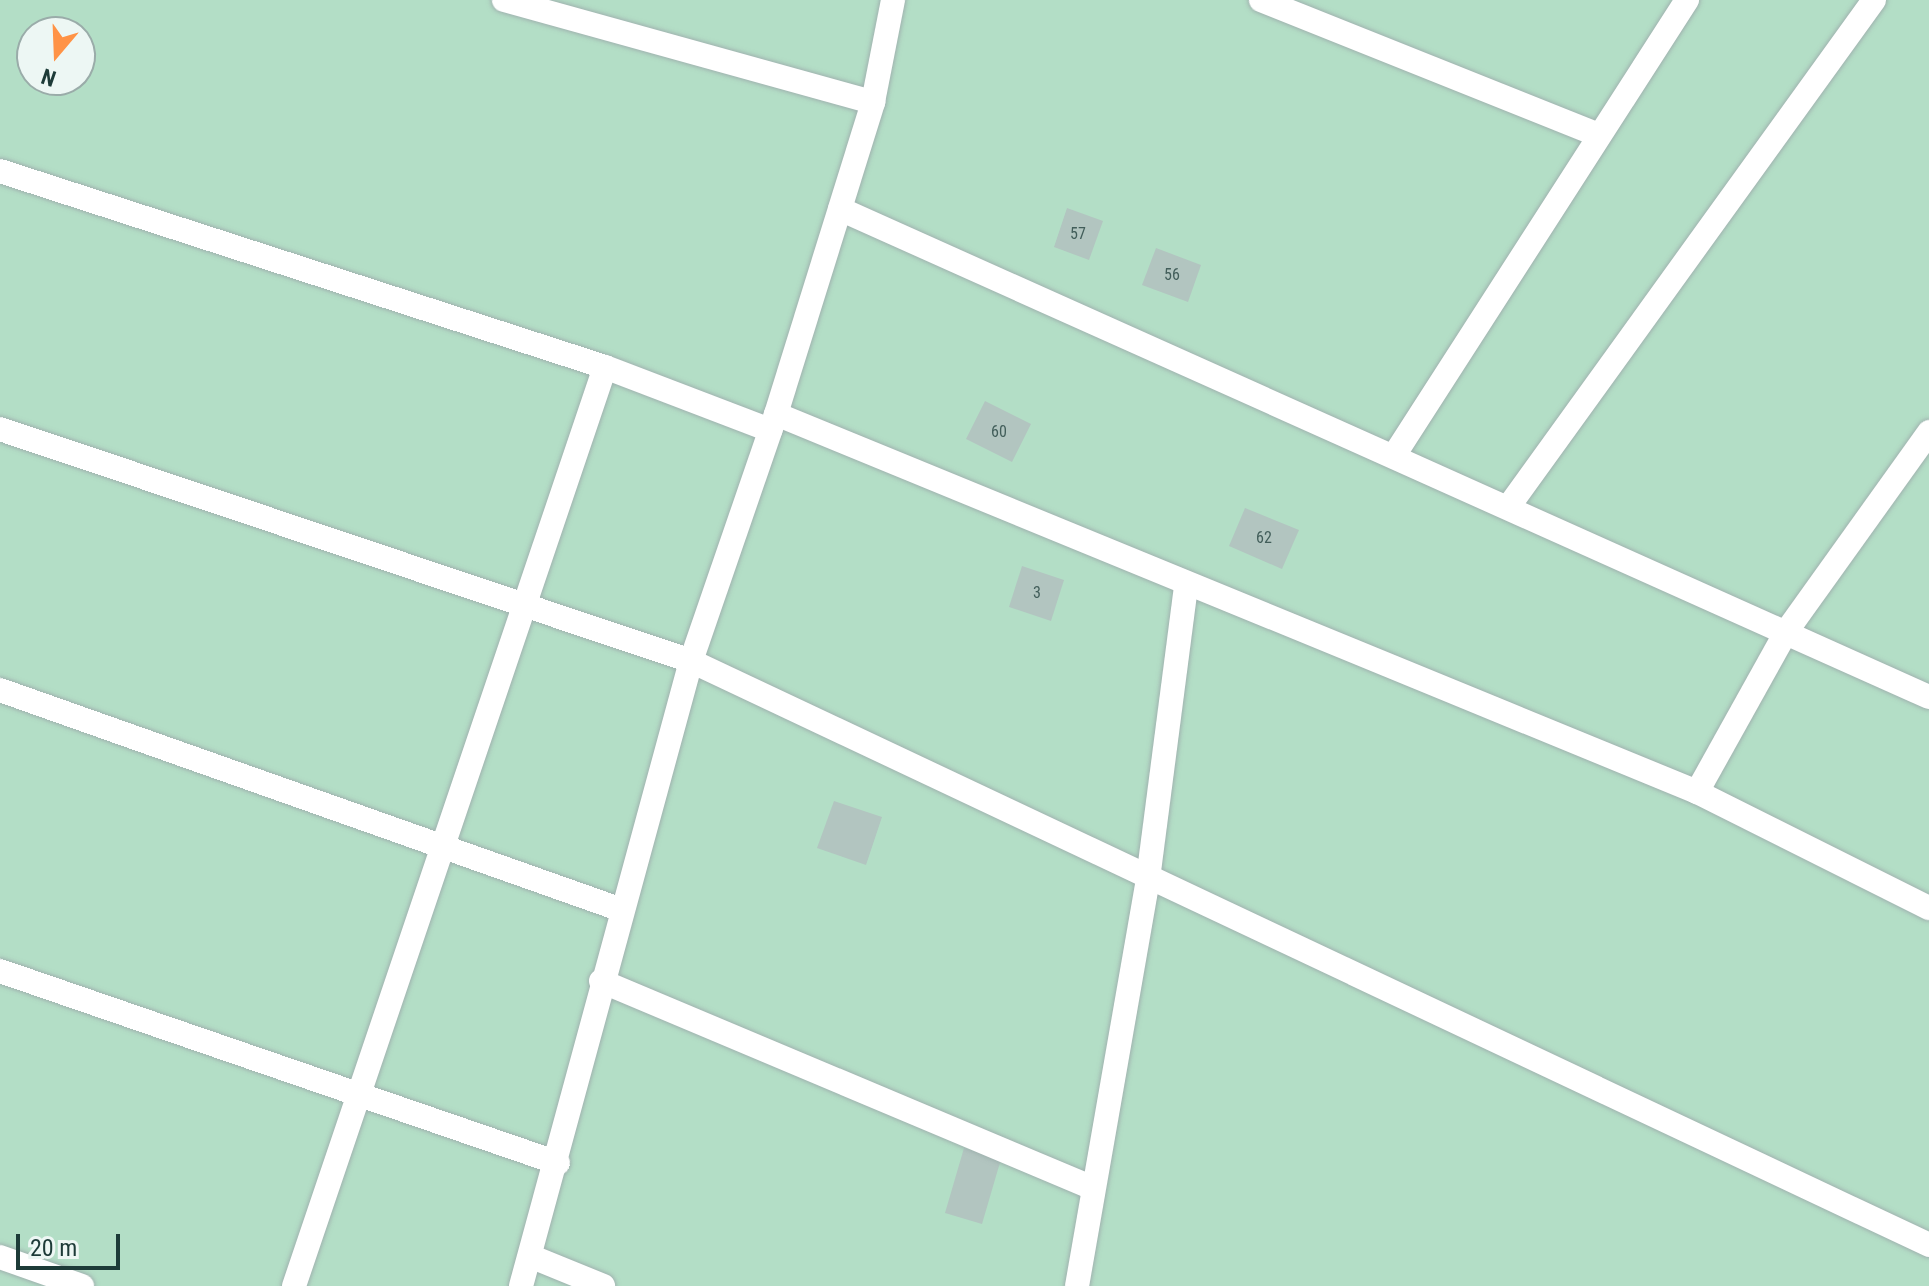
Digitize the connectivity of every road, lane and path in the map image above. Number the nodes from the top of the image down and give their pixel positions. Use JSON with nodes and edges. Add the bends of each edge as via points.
{"nodes":[{"id":1,"x":504,"y":0,"type":"edge"},
{"id":2,"x":893,"y":0,"type":"edge"},
{"id":3,"x":1261,"y":0,"type":"edge"},
{"id":4,"x":1687,"y":0,"type":"edge"},
{"id":5,"x":1874,"y":0,"type":"edge"},
{"id":6,"x":873,"y":102,"type":"junction"},
{"id":7,"x":1598,"y":135,"type":"junction"},
{"id":8,"x":0,"y":171,"type":"edge"},
{"id":9,"x":840,"y":209,"type":"junction"},
{"id":10,"x":605,"y":367,"type":"junction"},
{"id":11,"x":773,"y":422,"type":"junction"},
{"id":12,"x":0,"y":429,"type":"edge"},
{"id":13,"x":1929,"y":432,"type":"edge"},
{"id":14,"x":1395,"y":454,"type":"junction"},
{"id":15,"x":1509,"y":506,"type":"junction"},
{"id":16,"x":1186,"y":585,"type":"junction"},
{"id":17,"x":525,"y":605,"type":"junction"},
{"id":18,"x":1786,"y":632,"type":"junction"},
{"id":19,"x":691,"y":661,"type":"junction"},
{"id":20,"x":0,"y":690,"type":"edge"},
{"id":21,"x":1929,"y":697,"type":"edge"},
{"id":22,"x":1697,"y":792,"type":"junction"},
{"id":23,"x":443,"y":847,"type":"junction"},
{"id":24,"x":1148,"y":879,"type":"junction"},
{"id":25,"x":1929,"y":908,"type":"edge"},
{"id":26,"x":622,"y":910,"type":"junction"},
{"id":27,"x":0,"y":971,"type":"edge"},
{"id":28,"x":601,"y":981,"type":"junction"},
{"id":29,"x":359,"y":1095,"type":"junction"},
{"id":30,"x":558,"y":1163,"type":"junction"},
{"id":31,"x":1093,"y":1188,"type":"junction"},
{"id":32,"x":1929,"y":1245,"type":"edge"},
{"id":33,"x":530,"y":1256,"type":"junction"},
{"id":34,"x":0,"y":1257,"type":"edge"},
{"id":35,"x":82,"y":1286,"type":"edge"},
{"id":36,"x":294,"y":1286,"type":"edge"},
{"id":37,"x":521,"y":1286,"type":"edge"},
{"id":38,"x":603,"y":1286,"type":"edge"},
{"id":39,"x":1077,"y":1286,"type":"edge"}],
"edges":[{"from":1,"to":6,"type":"street"},
{"from":2,"to":6,"type":"street"},
{"from":3,"to":7,"type":"street"},
{"from":4,"to":7,"type":"street"},
{"from":5,"to":15,"type":"street"},
{"from":6,"to":9,"type":"street"},
{"from":7,"to":14,"type":"street"},
{"from":8,"to":10,"type":"street"},
{"from":9,"to":11,"type":"street"},
{"from":9,"to":14,"type":"street"},
{"from":10,"to":11,"type":"street"},
{"from":10,"to":17,"type":"street"},
{"from":11,"to":16,"type":"street"},
{"from":11,"to":19,"type":"street"},
{"from":12,"to":17,"type":"street"},
{"from":13,"to":18,"type":"street"},
{"from":14,"to":15,"type":"street"},
{"from":15,"to":18,"type":"street"},
{"from":16,"to":22,"type":"street"},
{"from":16,"to":24,"type":"street"},
{"from":17,"to":19,"type":"street"},
{"from":17,"to":23,"type":"street"},
{"from":18,"to":21,"type":"street"},
{"from":18,"to":22,"type":"street"},
{"from":19,"to":24,"type":"street"},
{"from":19,"to":26,"type":"street"},
{"from":20,"to":23,"type":"street"},
{"from":22,"to":25,"type":"street"},
{"from":23,"to":26,"type":"street"},
{"from":23,"to":29,"type":"street"},
{"from":24,"to":31,"type":"street"},
{"from":24,"to":32,"type":"street"},
{"from":26,"to":28,"type":"street"},
{"from":27,"to":29,"type":"street"},
{"from":28,"to":30,"type":"street"},
{"from":28,"to":31,"type":"street"},
{"from":29,"to":30,"type":"street"},
{"from":29,"to":36,"type":"street"},
{"from":30,"to":33,"type":"street"},
{"from":31,"to":39,"type":"street"},
{"from":33,"to":37,"type":"street"},
{"from":33,"to":38,"type":"street"},
{"from":34,"to":35,"type":"street"}]}
